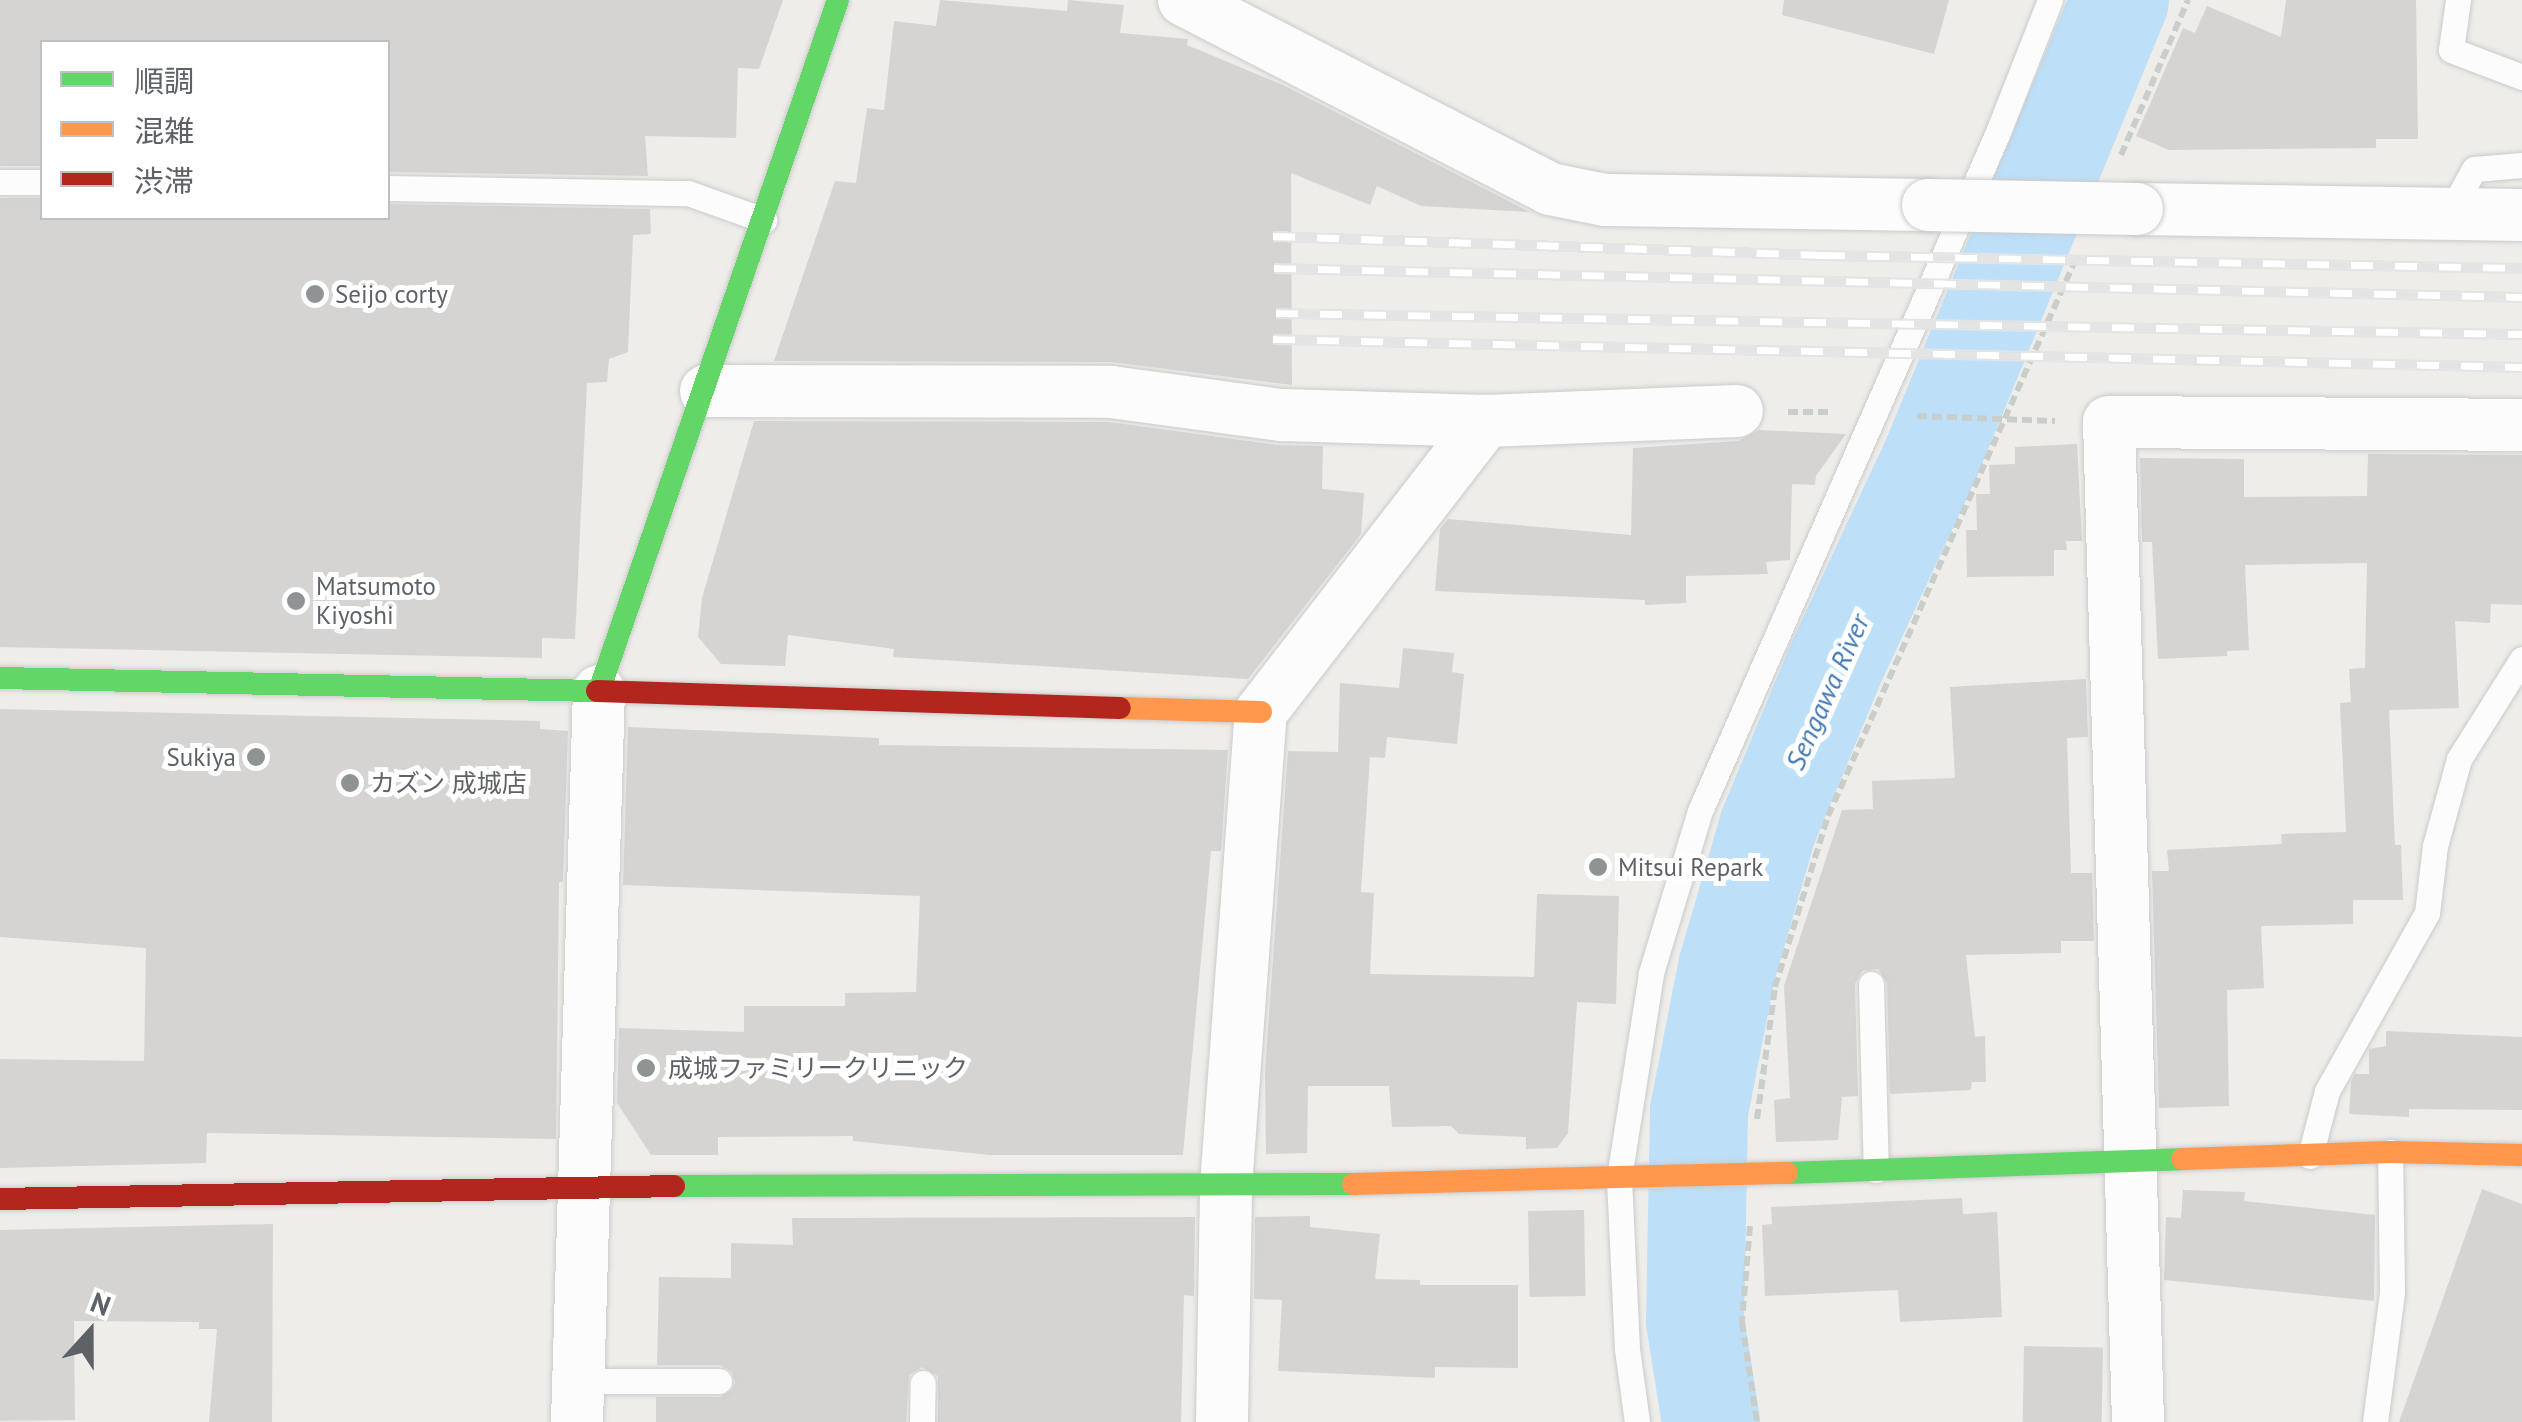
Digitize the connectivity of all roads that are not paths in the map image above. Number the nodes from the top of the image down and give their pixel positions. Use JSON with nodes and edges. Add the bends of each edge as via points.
{"nodes":[{"id":1,"x":838,"y":0,"type":"edge"},
{"id":2,"x":1184,"y":0,"type":"edge"},
{"id":3,"x":2050,"y":0,"type":"edge"},
{"id":4,"x":2458,"y":0,"type":"edge"},
{"id":5,"x":2522,"y":77,"type":"edge"},
{"id":6,"x":2522,"y":165,"type":"edge"},
{"id":7,"x":0,"y":182,"type":"edge"},
{"id":8,"x":40,"y":182,"type":"edge"},
{"id":9,"x":390,"y":188,"type":"edge"},
{"id":10,"x":2449,"y":214,"type":"junction"},
{"id":11,"x":2522,"y":215,"type":"edge"},
{"id":12,"x":764,"y":220,"type":"junction"},
{"id":13,"x":706,"y":392,"type":"junction"},
{"id":14,"x":1736,"y":412,"type":"road end"},
{"id":15,"x":1486,"y":421,"type":"junction"},
{"id":16,"x":2522,"y":425,"type":"edge"},
{"id":17,"x":2522,"y":659,"type":"edge"},
{"id":18,"x":0,"y":678,"type":"edge"},
{"id":19,"x":598,"y":691,"type":"junction"},
{"id":20,"x":1261,"y":712,"type":"junction"},
{"id":21,"x":1871,"y":984,"type":"dead end"},
{"id":22,"x":2390,"y":1152,"type":"junction"},
{"id":23,"x":2522,"y":1155,"type":"edge"},
{"id":24,"x":2310,"y":1156,"type":"junction"},
{"id":25,"x":2131,"y":1163,"type":"junction"},
{"id":26,"x":1876,"y":1170,"type":"junction"},
{"id":27,"x":1632,"y":1178,"type":"junction"},
{"id":28,"x":582,"y":1186,"type":"junction"},
{"id":29,"x":1226,"y":1186,"type":"junction"},
{"id":30,"x":0,"y":1199,"type":"edge"},
{"id":31,"x":719,"y":1381,"type":"dead end"},
{"id":32,"x":923,"y":1383,"type":"dead end"},
{"id":33,"x":577,"y":1402,"type":"edge"},
{"id":34,"x":922,"y":1422,"type":"edge"},
{"id":35,"x":1222,"y":1422,"type":"edge"},
{"id":36,"x":1637,"y":1422,"type":"edge"},
{"id":37,"x":2138,"y":1422,"type":"edge"},
{"id":38,"x":2374,"y":1422,"type":"edge"}],
"edges":[{"from":1,"to":12,"type":"street"},
{"from":2,"to":10,"type":"street","bridge":true,"via":[[1550,189],[1604,200]]},
{"from":3,"to":27,"type":"lane","via":[[1700,810],[1651,973]]},
{"from":4,"to":5,"type":"lane","via":[[2451,50]]},
{"from":6,"to":10,"type":"lane","via":[[2474,169]]},
{"from":7,"to":8,"type":"lane"},
{"from":9,"to":12,"type":"lane","via":[[688,194]]},
{"from":10,"to":11,"type":"street"},
{"from":12,"to":13,"type":"street"},
{"from":13,"to":15,"type":"street","via":[[1111,392],[1282,415]]},
{"from":13,"to":19,"type":"street"},
{"from":14,"to":15,"type":"street"},
{"from":15,"to":20,"type":"street"},
{"from":16,"to":25,"type":"street","via":[[2109,422]]},
{"from":17,"to":24,"type":"lane","via":[[2459,759],[2435,846],[2427,912],[2327,1091]]},
{"from":18,"to":19,"type":"street"},
{"from":19,"to":20,"type":"street"},
{"from":19,"to":28,"type":"street"},
{"from":20,"to":29,"type":"street"},
{"from":21,"to":26,"type":"lane"},
{"from":22,"to":23,"type":"street"},
{"from":22,"to":24,"type":"street"},
{"from":22,"to":38,"type":"lane","via":[[2392,1292]]},
{"from":24,"to":25,"type":"street"},
{"from":25,"to":26,"type":"street"},
{"from":25,"to":37,"type":"street"},
{"from":26,"to":27,"type":"street"},
{"from":27,"to":29,"type":"street"},
{"from":27,"to":36,"type":"lane","via":[[1627,1349]]},
{"from":28,"to":29,"type":"street"},
{"from":28,"to":30,"type":"street"},
{"from":28,"to":33,"type":"street"},
{"from":29,"to":35,"type":"street"},
{"from":31,"to":33,"type":"lane"},
{"from":32,"to":34,"type":"lane"}]}
